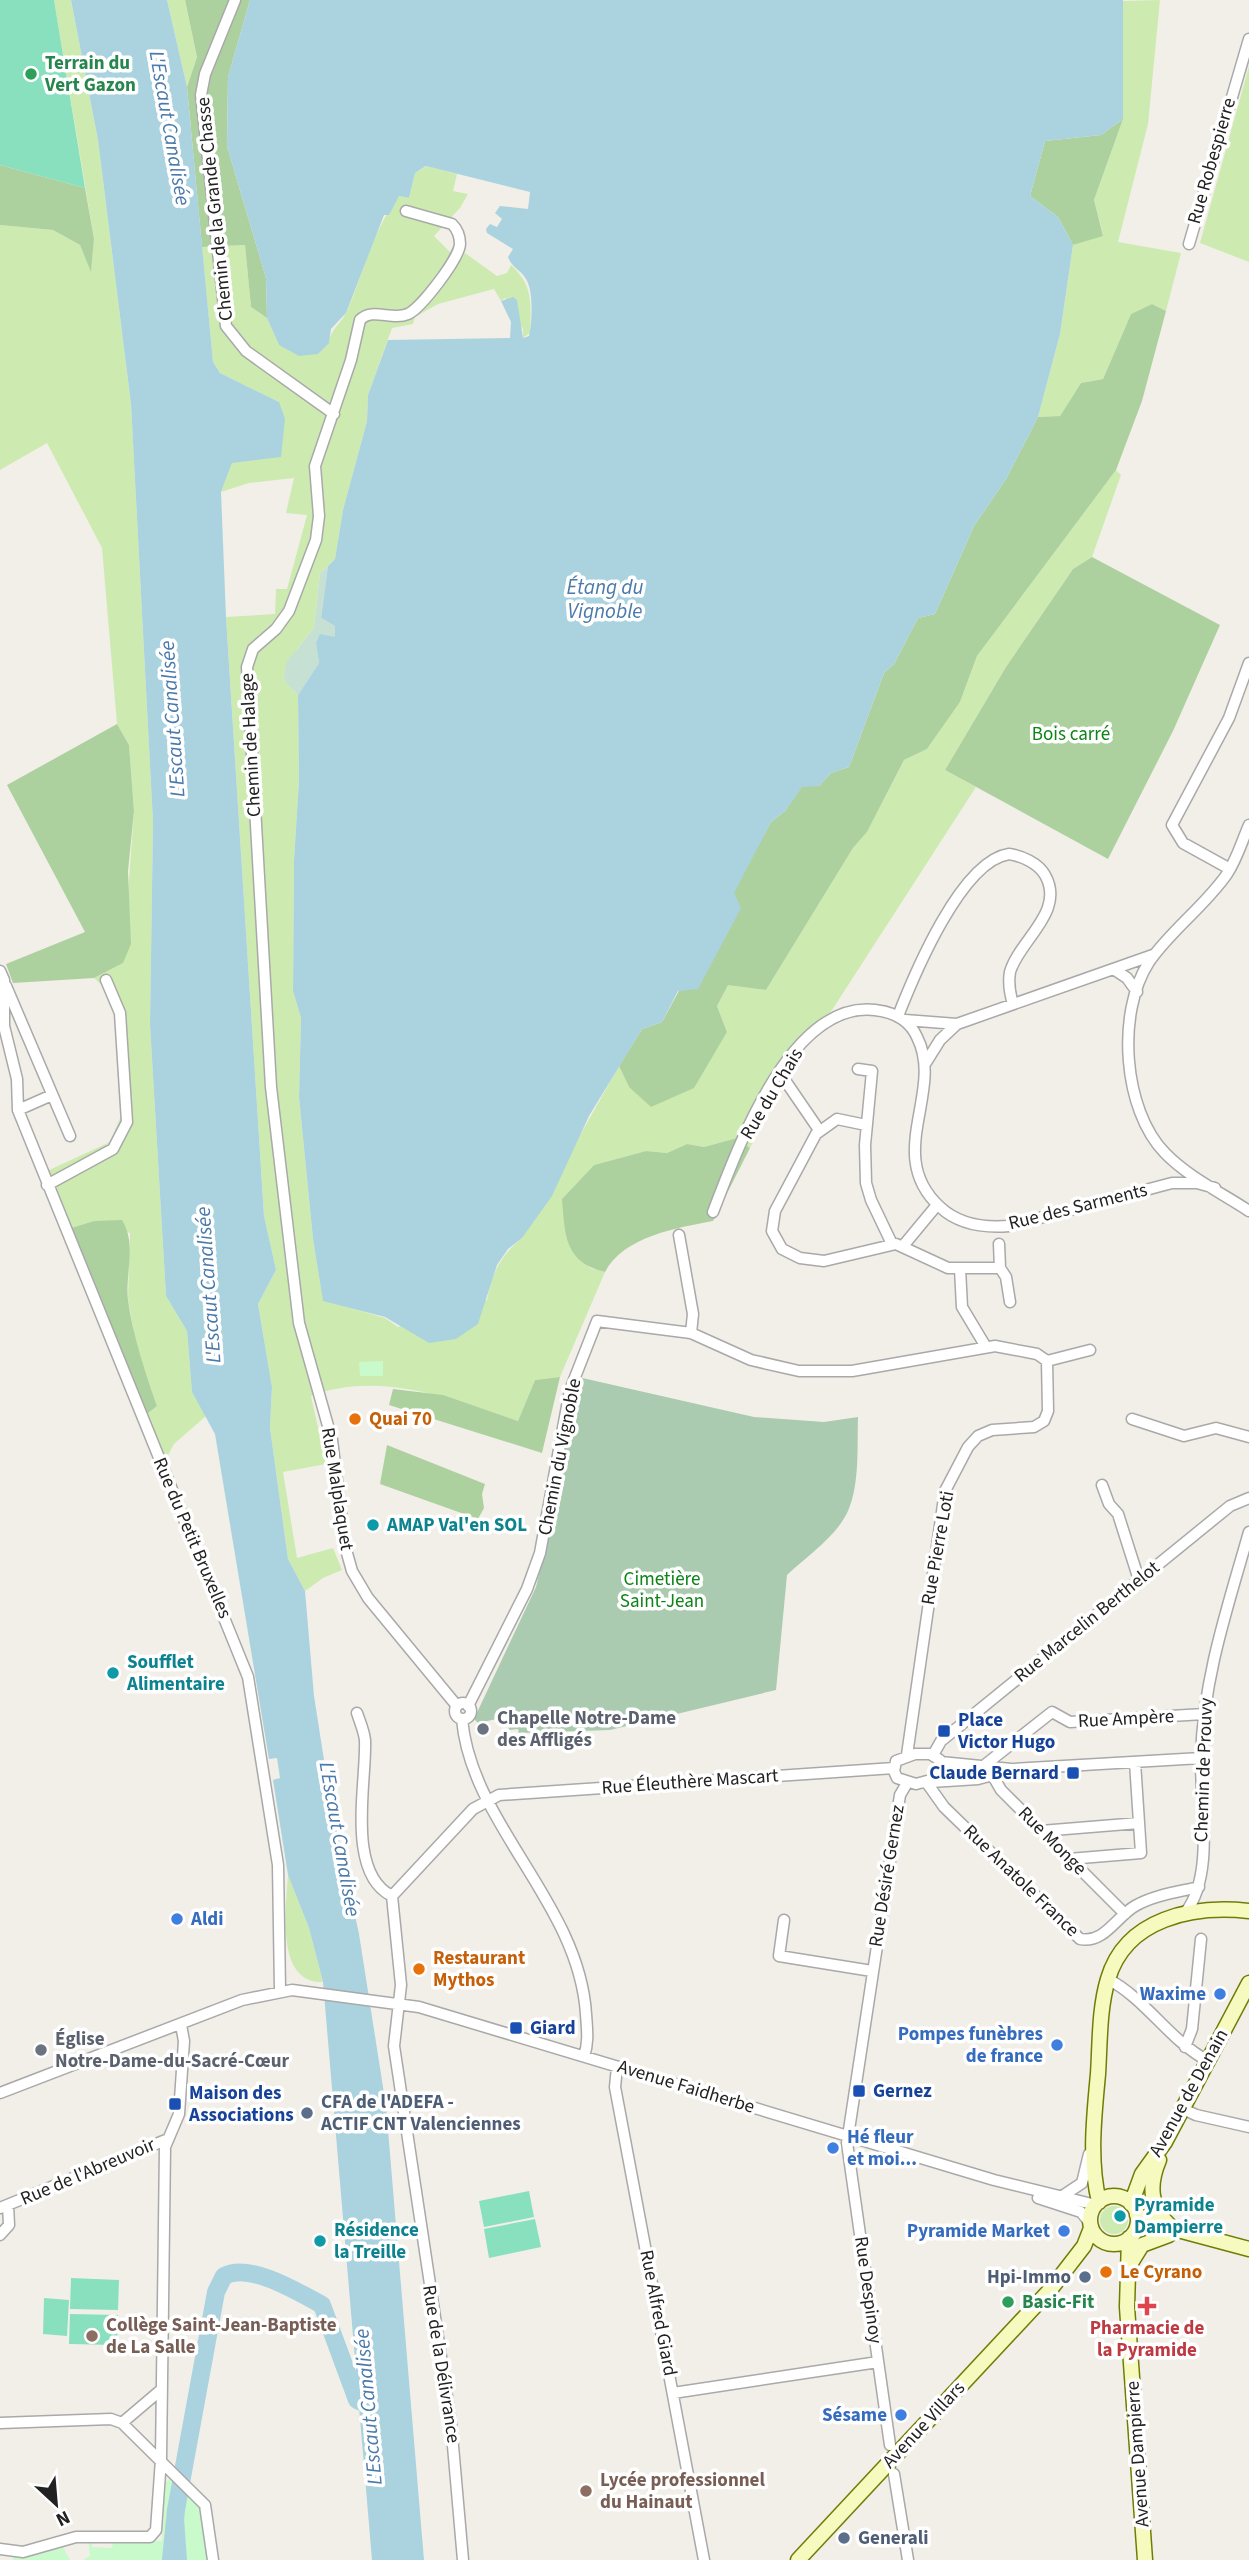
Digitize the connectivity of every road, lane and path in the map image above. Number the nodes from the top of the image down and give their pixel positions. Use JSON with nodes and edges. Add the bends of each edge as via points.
{"nodes":[{"id":1,"x":235,"y":0,"type":"edge"},
{"id":2,"x":1249,"y":39,"type":"edge"},
{"id":3,"x":406,"y":211,"type":"dead end"},
{"id":4,"x":1189,"y":244,"type":"dead end"},
{"id":5,"x":334,"y":414,"type":"junction"},
{"id":6,"x":1249,"y":663,"type":"edge"},
{"id":7,"x":1249,"y":825,"type":"edge"},
{"id":8,"x":1230,"y":869,"type":"junction"},
{"id":9,"x":1159,"y":950,"type":"junction"},
{"id":10,"x":1115,"y":970,"type":"junction"},
{"id":11,"x":2,"y":975,"type":"edge"},
{"id":12,"x":106,"y":980,"type":"dead end"},
{"id":13,"x":1137,"y":992,"type":"junction"},
{"id":14,"x":1013,"y":1004,"type":"junction"},
{"id":15,"x":901,"y":1018,"type":"junction"},
{"id":16,"x":957,"y":1024,"type":"junction"},
{"id":17,"x":925,"y":1064,"type":"junction"},
{"id":18,"x":858,"y":1069,"type":"dead end"},
{"id":19,"x":780,"y":1073,"type":"junction"},
{"id":20,"x":52,"y":1095,"type":"junction"},
{"id":21,"x":18,"y":1110,"type":"junction"},
{"id":22,"x":866,"y":1125,"type":"junction"},
{"id":23,"x":819,"y":1130,"type":"junction"},
{"id":24,"x":70,"y":1136,"type":"dead end"},
{"id":25,"x":1170,"y":1157,"type":"junction"},
{"id":26,"x":47,"y":1185,"type":"junction"},
{"id":27,"x":1162,"y":1185,"type":"junction"},
{"id":28,"x":1215,"y":1188,"type":"junction"},
{"id":29,"x":937,"y":1205,"type":"junction"},
{"id":30,"x":1249,"y":1211,"type":"edge"},
{"id":31,"x":713,"y":1212,"type":"dead end"},
{"id":32,"x":679,"y":1235,"type":"dead end"},
{"id":33,"x":999,"y":1244,"type":"dead end"},
{"id":34,"x":897,"y":1245,"type":"junction"},
{"id":35,"x":1000,"y":1268,"type":"junction"},
{"id":36,"x":960,"y":1269,"type":"junction"},
{"id":37,"x":1010,"y":1302,"type":"dead end"},
{"id":38,"x":299,"y":1323,"type":"joint"},
{"id":39,"x":691,"y":1333,"type":"junction"},
{"id":40,"x":986,"y":1347,"type":"junction"},
{"id":41,"x":1090,"y":1350,"type":"dead end"},
{"id":42,"x":1047,"y":1361,"type":"junction"},
{"id":43,"x":1132,"y":1419,"type":"dead end"},
{"id":44,"x":1249,"y":1437,"type":"edge"},
{"id":45,"x":1102,"y":1485,"type":"dead end"},
{"id":46,"x":1249,"y":1498,"type":"edge"},
{"id":47,"x":1249,"y":1532,"type":"edge"},
{"id":48,"x":1139,"y":1580,"type":"junction"},
{"id":49,"x":463,"y":1706,"type":"junction"},
{"id":50,"x":357,"y":1713,"type":"dead end"},
{"id":51,"x":1204,"y":1714,"type":"junction"},
{"id":52,"x":907,"y":1755,"type":"junction"},
{"id":53,"x":1201,"y":1758,"type":"junction"},
{"id":54,"x":937,"y":1759,"type":"junction"},
{"id":55,"x":1135,"y":1762,"type":"junction"},
{"id":56,"x":986,"y":1764,"type":"junction"},
{"id":57,"x":894,"y":1768,"type":"junction"},
{"id":58,"x":1014,"y":1769,"type":"junction"},
{"id":59,"x":992,"y":1776,"type":"junction"},
{"id":60,"x":929,"y":1782,"type":"junction"},
{"id":61,"x":907,"y":1783,"type":"junction"},
{"id":62,"x":487,"y":1799,"type":"junction"},
{"id":63,"x":1139,"y":1823,"type":"junction"},
{"id":64,"x":1041,"y":1831,"type":"junction"},
{"id":65,"x":1069,"y":1859,"type":"junction"},
{"id":66,"x":1199,"y":1887,"type":"junction"},
{"id":67,"x":392,"y":1896,"type":"junction"},
{"id":68,"x":1249,"y":1911,"type":"edge"},
{"id":69,"x":1125,"y":1913,"type":"junction"},
{"id":70,"x":1185,"y":1913,"type":"junction"},
{"id":71,"x":784,"y":1920,"type":"dead end"},
{"id":72,"x":1201,"y":1939,"type":"dead end"},
{"id":73,"x":873,"y":1971,"type":"junction"},
{"id":74,"x":1108,"y":1979,"type":"junction"},
{"id":75,"x":1249,"y":1983,"type":"edge"},
{"id":76,"x":280,"y":1990,"type":"junction"},
{"id":77,"x":400,"y":2003,"type":"junction"},
{"id":78,"x":181,"y":2025,"type":"junction"},
{"id":79,"x":1185,"y":2047,"type":"junction"},
{"id":80,"x":584,"y":2056,"type":"junction"},
{"id":81,"x":1208,"y":2061,"type":"junction"},
{"id":82,"x":617,"y":2067,"type":"junction"},
{"id":83,"x":0,"y":2093,"type":"edge"},
{"id":84,"x":1183,"y":2109,"type":"junction"},
{"id":85,"x":1249,"y":2127,"type":"edge"},
{"id":86,"x":1093,"y":2131,"type":"junction"},
{"id":87,"x":848,"y":2136,"type":"junction"},
{"id":88,"x":168,"y":2138,"type":"junction"},
{"id":89,"x":1165,"y":2142,"type":"junction"},
{"id":90,"x":994,"y":2180,"type":"junction"},
{"id":91,"x":1060,"y":2197,"type":"junction"},
{"id":92,"x":1097,"y":2203,"type":"junction"},
{"id":93,"x":4,"y":2207,"type":"edge"},
{"id":94,"x":1134,"y":2209,"type":"junction"},
{"id":95,"x":1091,"y":2225,"type":"junction"},
{"id":96,"x":1171,"y":2231,"type":"junction"},
{"id":97,"x":1132,"y":2234,"type":"junction"},
{"id":98,"x":0,"y":2235,"type":"edge"},
{"id":99,"x":1110,"y":2243,"type":"junction"},
{"id":100,"x":1249,"y":2249,"type":"edge"},
{"id":101,"x":1249,"y":2255,"type":"edge"},
{"id":102,"x":1129,"y":2266,"type":"junction"},
{"id":103,"x":1050,"y":2290,"type":"junction"},
{"id":104,"x":1127,"y":2307,"type":"junction"},
{"id":105,"x":878,"y":2362,"type":"junction"},
{"id":106,"x":162,"y":2389,"type":"junction"},
{"id":107,"x":673,"y":2393,"type":"junction"},
{"id":108,"x":0,"y":2423,"type":"edge"},
{"id":109,"x":122,"y":2423,"type":"junction"},
{"id":110,"x":890,"y":2445,"type":"dead end"},
{"id":111,"x":161,"y":2459,"type":"junction"},
{"id":112,"x":894,"y":2474,"type":"dead end"},
{"id":113,"x":0,"y":2549,"type":"edge"},
{"id":114,"x":213,"y":2560,"type":"edge"},
{"id":115,"x":463,"y":2560,"type":"edge"},
{"id":116,"x":704,"y":2560,"type":"edge"},
{"id":117,"x":798,"y":2560,"type":"edge"},
{"id":118,"x":908,"y":2560,"type":"edge"},
{"id":119,"x":1144,"y":2560,"type":"edge"}],
"edges":[{"from":1,"to":5,"type":"street","name":"Chemin de la Grande Chasse","via":[[201,95],[226,326],[246,351]]},
{"from":2,"to":4,"type":"street","name":"Rue Robespierre"},
{"from":3,"to":5,"type":"street","name":"Chemin de Halage","via":[[452,224],[460,241],[458,251],[414,311],[399,317],[362,317]]},
{"from":5,"to":38,"type":"street","name":"Chemin de Halage","via":[[315,466],[320,516],[316,540],[289,611],[250,652],[247,667],[271,1087]]},
{"from":6,"to":8,"type":"street","via":[[1228,718],[1171,825],[1183,843]]},
{"from":7,"to":8,"type":"street"},
{"from":8,"to":9,"type":"street"},
{"from":9,"to":10,"type":"street","name":"Rue du Chais"},
{"from":9,"to":13,"type":"street"},
{"from":10,"to":13,"type":"street"},
{"from":10,"to":14,"type":"street","name":"Rue du Chais"},
{"from":11,"to":20,"type":"street"},
{"from":11,"to":21,"type":"street","name":"Rue du Petit Bruxelles","via":[[4,1026],[16,1072]]},
{"from":12,"to":26,"type":"street","via":[[120,1013],[127,1117],[117,1145]]},
{"from":13,"to":25,"type":"street","via":[[1129,1046],[1134,1094],[1145,1124]]},
{"from":14,"to":15,"type":"street","via":[[1011,970],[1047,909],[1050,892],[1038,868],[1009,854],[986,864],[949,911],[924,953]]},
{"from":14,"to":16,"type":"street","name":"Rue du Chais"},
{"from":15,"to":16,"type":"street","name":"Rue du Chais"},
{"from":15,"to":17,"type":"street","via":[[918,1037]]},
{"from":15,"to":19,"type":"street","name":"Rue du Chais","via":[[865,1010],[837,1016],[807,1036]]},
{"from":16,"to":17,"type":"street","name":"Rue du Chais"},
{"from":17,"to":29,"type":"street","name":"Rue des Sarments","via":[[914,1160],[922,1185]]},
{"from":18,"to":22,"type":"street","via":[[872,1071]]},
{"from":19,"to":23,"type":"street"},
{"from":19,"to":31,"type":"street","name":"Rue du Chais","via":[[737,1153]]},
{"from":20,"to":21,"type":"street"},
{"from":20,"to":24,"type":"street"},
{"from":21,"to":26,"type":"street","name":"Rue du Petit Bruxelles"},
{"from":22,"to":23,"type":"street","via":[[841,1119]]},
{"from":22,"to":34,"type":"street","via":[[867,1189]]},
{"from":23,"to":34,"type":"street","via":[[773,1216],[775,1241],[791,1255],[824,1261]]},
{"from":25,"to":27,"type":"street","name":"Rue des Sarments","via":[[1171,1171]]},
{"from":25,"to":28,"type":"street"},
{"from":26,"to":76,"type":"street","name":"Rue du Petit Bruxelles","via":[[248,1677],[277,1858]]},
{"from":27,"to":28,"type":"street","name":"Rue des Sarments","via":[[1189,1182]]},
{"from":27,"to":29,"type":"street","name":"Rue des Sarments","via":[[1009,1226],[971,1224]]},
{"from":28,"to":30,"type":"street"},
{"from":29,"to":34,"type":"street"},
{"from":32,"to":39,"type":"street","via":[[693,1314]]},
{"from":33,"to":35,"type":"street"},
{"from":34,"to":36,"type":"street","via":[[938,1265]]},
{"from":35,"to":36,"type":"street"},
{"from":35,"to":37,"type":"street"},
{"from":36,"to":40,"type":"street","via":[[962,1307]]},
{"from":38,"to":49,"type":"street","name":"Rue Malplaquet","via":[[332,1440],[352,1571],[368,1598]]},
{"from":39,"to":40,"type":"street","via":[[759,1363],[812,1372],[869,1369]]},
{"from":39,"to":49,"type":"street","name":"Chemin du Vignoble","via":[[597,1321],[570,1390],[537,1563]]},
{"from":40,"to":42,"type":"street","via":[[1037,1354]]},
{"from":41,"to":42,"type":"street"},
{"from":42,"to":52,"type":"street","name":"Rue Pierre Loti","via":[[1044,1421],[1034,1427],[992,1430],[978,1436],[945,1491]]},
{"from":43,"to":44,"type":"street","via":[[1184,1436],[1216,1427]]},
{"from":45,"to":48,"type":"street","via":[[1119,1518]]},
{"from":46,"to":48,"type":"street","name":"Rue Marcelin Berthelot","via":[[1230,1506]]},
{"from":47,"to":51,"type":"street","name":"Chemin de Prouvy","via":[[1210,1669]]},
{"from":48,"to":54,"type":"street","name":"Rue Marcelin Berthelot","via":[[941,1741]]},
{"from":49,"to":62,"type":"street","name":"Chemin du Vignoble","via":[[470,1714],[461,1719]]},
{"from":50,"to":67,"type":"street","via":[[365,1740],[360,1801],[365,1856],[382,1888]]},
{"from":51,"to":53,"type":"street","name":"Chemin de Prouvy"},
{"from":51,"to":56,"type":"street","name":"Rue Ampère","via":[[1070,1722],[1052,1712]]},
{"from":52,"to":54,"type":"street"},
{"from":52,"to":57,"type":"street","via":[[898,1759]]},
{"from":53,"to":55,"type":"street"},
{"from":53,"to":66,"type":"street","name":"Chemin de Prouvy"},
{"from":54,"to":56,"type":"street","via":[[951,1765]]},
{"from":54,"to":60,"type":"street","via":[[941,1776]]},
{"from":55,"to":58,"type":"street"},
{"from":55,"to":63,"type":"street"},
{"from":56,"to":58,"type":"street"},
{"from":56,"to":59,"type":"street","name":"Rue Monge"},
{"from":57,"to":61,"type":"street","via":[[897,1778]]},
{"from":57,"to":62,"type":"street","name":"Rue Éleuthère Mascart","via":[[511,1793]]},
{"from":58,"to":59,"type":"street"},
{"from":59,"to":60,"type":"street"},
{"from":59,"to":64,"type":"street","name":"Rue Monge"},
{"from":60,"to":61,"type":"street"},
{"from":60,"to":69,"type":"street","name":"Rue Anatole France","via":[[944,1807],[1077,1938],[1097,1938]]},
{"from":61,"to":73,"type":"street","name":"Rue Désiré Gernez","via":[[900,1795]]},
{"from":62,"to":67,"type":"street"},
{"from":62,"to":80,"type":"street","via":[[575,1955],[585,1993],[588,2038]]},
{"from":63,"to":64,"type":"street"},
{"from":63,"to":65,"type":"street","via":[[1141,1853]]},
{"from":64,"to":65,"type":"street","name":"Rue Monge"},
{"from":65,"to":69,"type":"street","name":"Rue Monge"},
{"from":66,"to":69,"type":"street","via":[[1154,1898]]},
{"from":66,"to":70,"type":"street","name":"Chemin de Prouvy"},
{"from":67,"to":77,"type":"street","name":"Rue de la Délivrance"},
{"from":68,"to":70,"type":"main road"},
{"from":70,"to":74,"type":"main road","via":[[1133,1938]]},
{"from":71,"to":73,"type":"street","name":"Rue Désiré Gernez","via":[[779,1956]]},
{"from":72,"to":79,"type":"street","via":[[1192,2029]]},
{"from":73,"to":87,"type":"street","name":"Rue Désiré Gernez"},
{"from":74,"to":79,"type":"street","via":[[1129,1992]]},
{"from":74,"to":86,"type":"main road"},
{"from":75,"to":81,"type":"main road","name":"Avenue de Denain"},
{"from":76,"to":77,"type":"street","name":"Avenue Faidherbe"},
{"from":76,"to":78,"type":"street","name":"Avenue Faidherbe"},
{"from":77,"to":80,"type":"street","name":"Avenue Faidherbe"},
{"from":77,"to":115,"type":"street","name":"Rue de la Délivrance","via":[[394,2046],[451,2423]]},
{"from":78,"to":83,"type":"street","name":"Avenue Faidherbe"},
{"from":78,"to":88,"type":"street","via":[[179,2115]]},
{"from":79,"to":81,"type":"street"},
{"from":80,"to":82,"type":"street","name":"Avenue Faidherbe"},
{"from":81,"to":84,"type":"main road","name":"Avenue de Denain"},
{"from":82,"to":87,"type":"street","name":"Avenue Faidherbe"},
{"from":82,"to":107,"type":"street","name":"Rue Alfred Giard","via":[[615,2087]]},
{"from":84,"to":85,"type":"street"},
{"from":84,"to":89,"type":"main road","name":"Avenue de Denain"},
{"from":86,"to":91,"type":"street","via":[[1083,2183]]},
{"from":86,"to":92,"type":"main road"},
{"from":87,"to":90,"type":"street","name":"Avenue Faidherbe"},
{"from":87,"to":105,"type":"street","name":"Rue Despinoy"},
{"from":88,"to":93,"type":"street","name":"Rue de l'Abreuvoir"},
{"from":88,"to":106,"type":"street"},
{"from":89,"to":94,"type":"main road","name":"Avenue de Denain","via":[[1143,2174]]},
{"from":89,"to":96,"type":"main road","via":[[1152,2193]]},
{"from":90,"to":91,"type":"street","name":"Avenue Faidherbe"},
{"from":90,"to":95,"type":"street","name":"Avenue Faidherbe","via":[[1080,2212]]},
{"from":91,"to":92,"type":"street","name":"Avenue Faidherbe"},
{"from":92,"to":94,"type":"main road","via":[[1114,2196]]},
{"from":92,"to":95,"type":"main road"},
{"from":93,"to":98,"type":"street","name":"Rue de l'Abreuvoir","via":[[9,2225]]},
{"from":94,"to":96,"type":"main road","via":[[1148,2222]]},
{"from":94,"to":97,"type":"main road"},
{"from":95,"to":99,"type":"main road","via":[[1096,2236]]},
{"from":95,"to":103,"type":"main road","name":"Avenue Villars","via":[[1084,2246]]},
{"from":96,"to":97,"type":"main road","via":[[1147,2229]]},
{"from":96,"to":100,"type":"main road"},
{"from":96,"to":101,"type":"main road"},
{"from":96,"to":102,"type":"main road","via":[[1142,2245]]},
{"from":97,"to":99,"type":"main road"},
{"from":97,"to":102,"type":"main road","name":"Avenue Dampierre"},
{"from":99,"to":103,"type":"main road","name":"Avenue Villars","via":[[1095,2249]]},
{"from":99,"to":104,"type":"main road","name":"Avenue Dampierre","via":[[1119,2254]]},
{"from":102,"to":104,"type":"main road","name":"Avenue Dampierre"},
{"from":103,"to":117,"type":"main road","name":"Avenue Villars"},
{"from":104,"to":119,"type":"main road","name":"Avenue Dampierre"},
{"from":105,"to":107,"type":"street"},
{"from":105,"to":110,"type":"street","name":"Rue Despinoy"},
{"from":106,"to":109,"type":"street"},
{"from":106,"to":111,"type":"street"},
{"from":107,"to":116,"type":"street","name":"Rue Alfred Giard"},
{"from":108,"to":109,"type":"street","via":[[110,2419]]},
{"from":109,"to":111,"type":"street"},
{"from":111,"to":113,"type":"street","via":[[156,2530],[150,2537],[76,2537],[23,2552]]},
{"from":111,"to":114,"type":"street","via":[[209,2513]]},
{"from":112,"to":118,"type":"street"}]}
